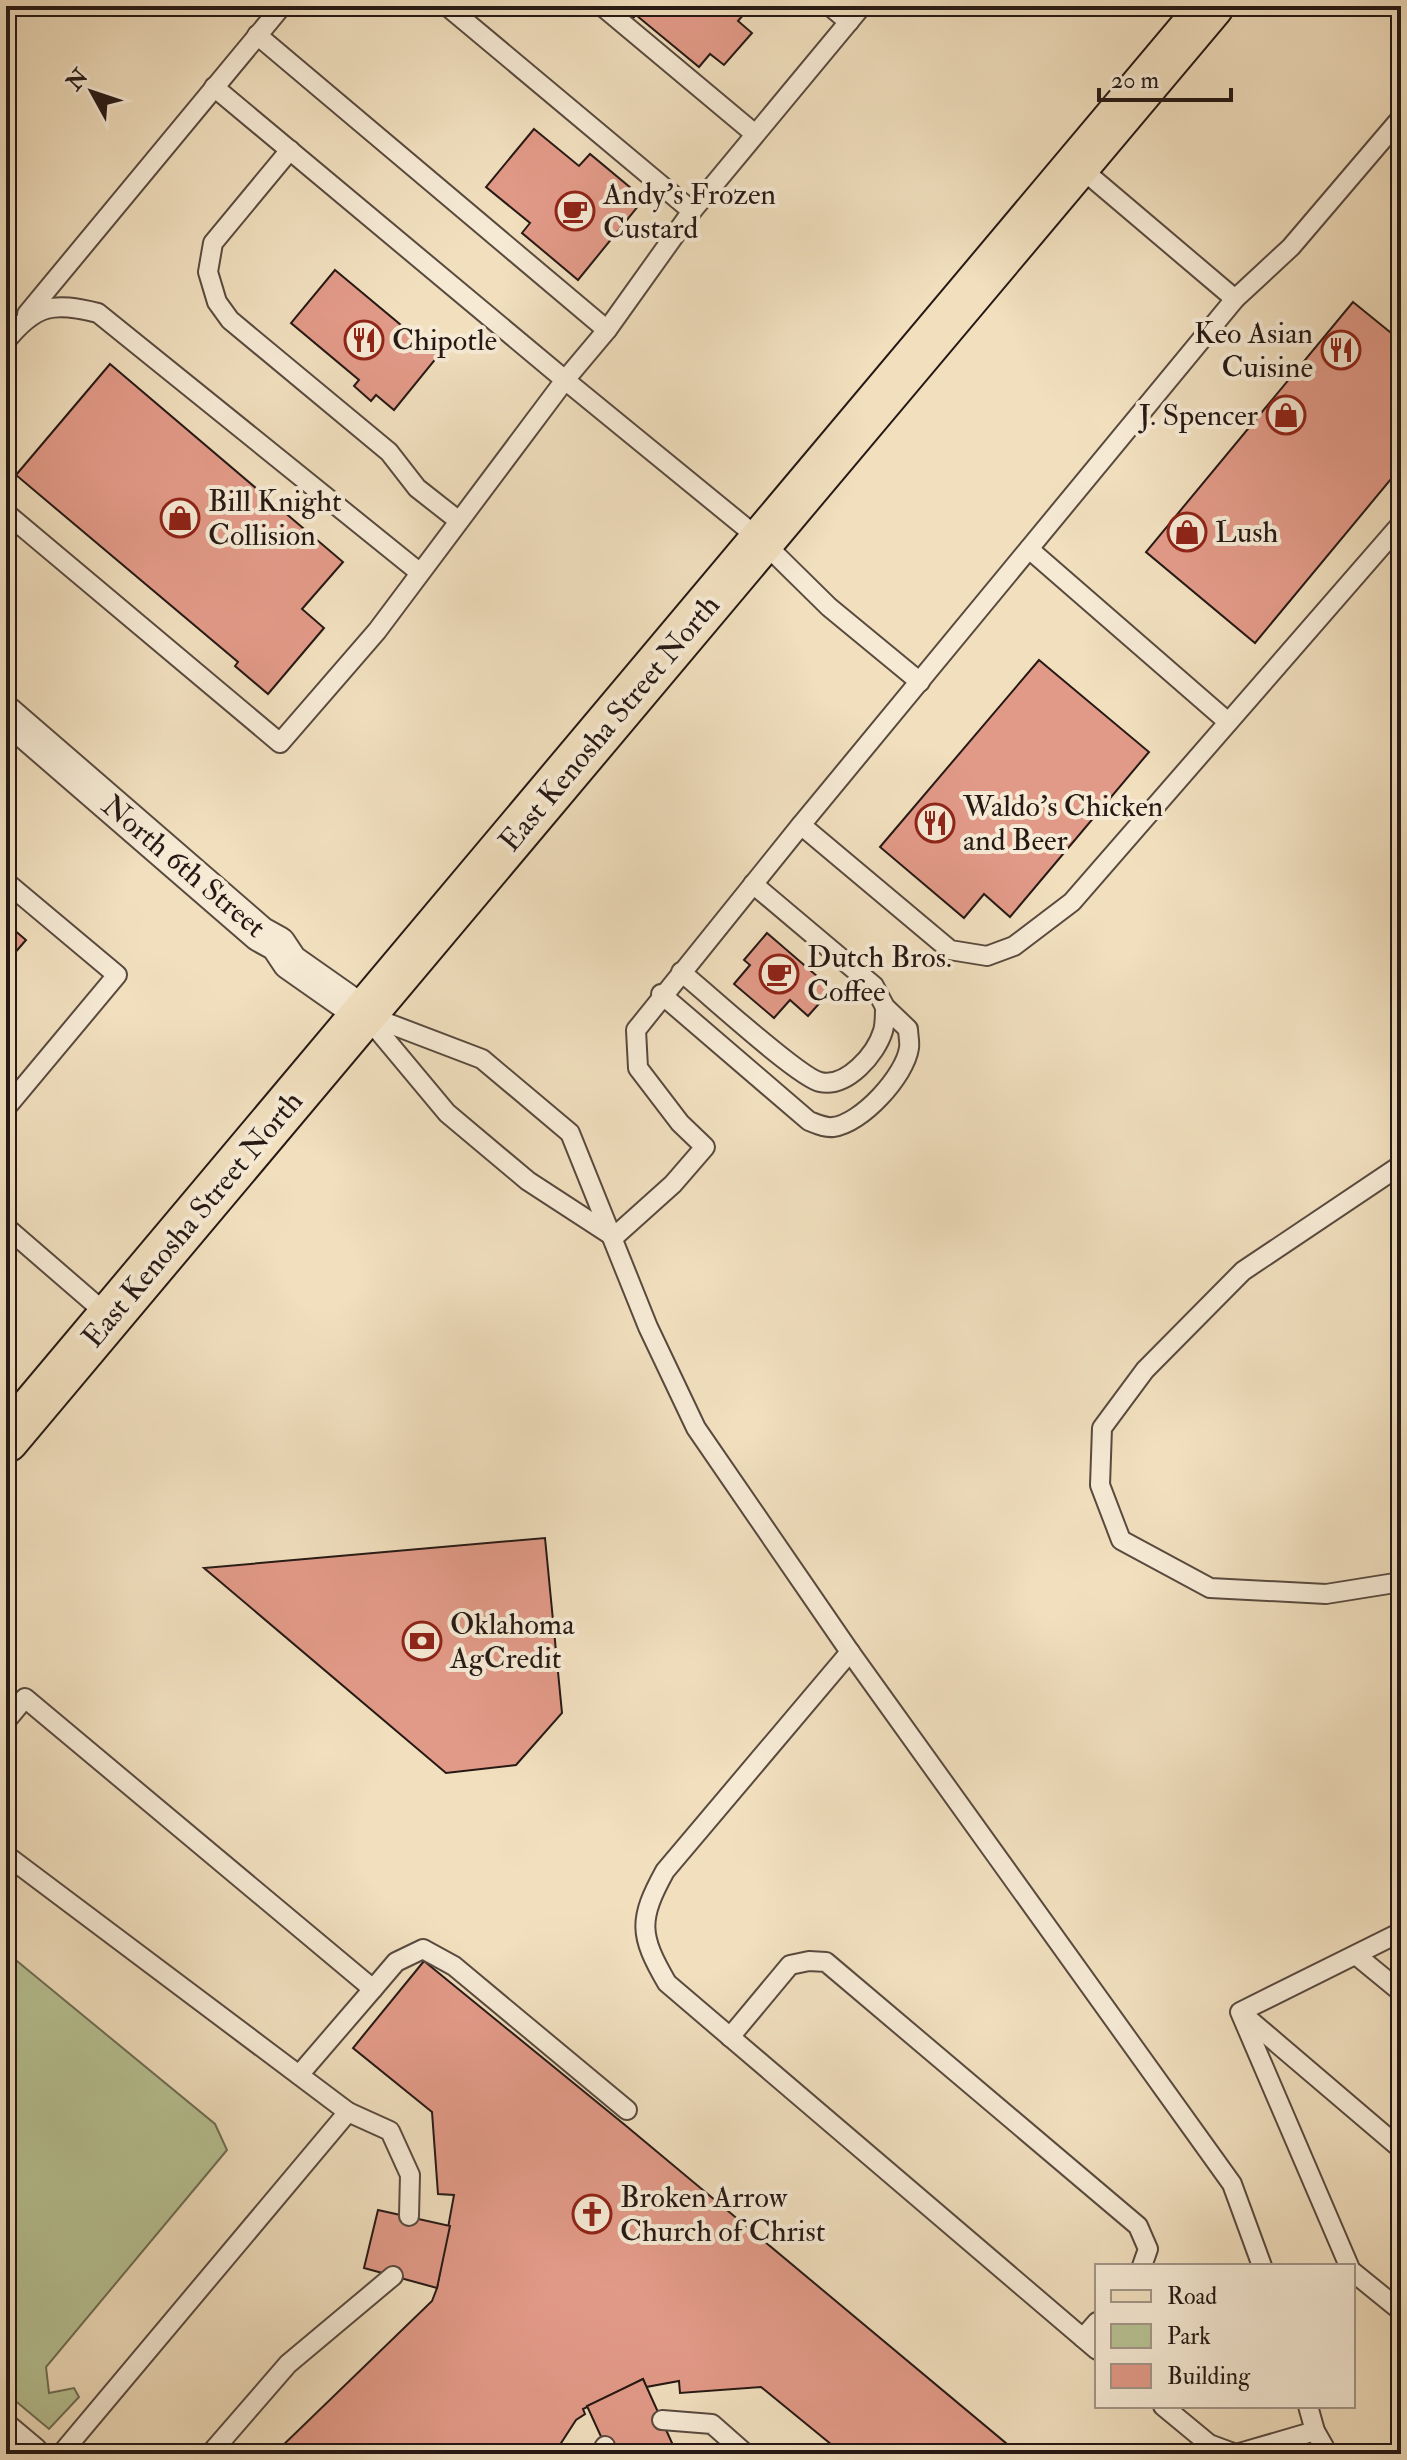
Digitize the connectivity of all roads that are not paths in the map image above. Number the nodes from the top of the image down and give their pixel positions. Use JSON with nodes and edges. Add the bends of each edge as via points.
{"nodes":[{"id":1,"x":282,"y":6,"type":"edge"},
{"id":2,"x":447,"y":6,"type":"edge"},
{"id":3,"x":602,"y":6,"type":"edge"},
{"id":4,"x":830,"y":6,"type":"edge"},
{"id":5,"x":862,"y":6,"type":"edge"},
{"id":6,"x":1211,"y":6,"type":"edge"},
{"id":7,"x":849,"y":22,"type":"junction"},
{"id":8,"x":257,"y":35,"type":"junction"},
{"id":9,"x":214,"y":87,"type":"junction"},
{"id":10,"x":1401,"y":118,"type":"edge"},
{"id":11,"x":755,"y":134,"type":"junction"},
{"id":12,"x":290,"y":150,"type":"junction"},
{"id":13,"x":1077,"y":165,"type":"junction"},
{"id":14,"x":692,"y":211,"type":"junction"},
{"id":15,"x":1235,"y":299,"type":"junction"},
{"id":16,"x":607,"y":330,"type":"junction"},
{"id":17,"x":12,"y":333,"type":"edge"},
{"id":18,"x":565,"y":380,"type":"junction"},
{"id":19,"x":6,"y":513,"type":"edge"},
{"id":20,"x":459,"y":521,"type":"junction"},
{"id":21,"x":1401,"y":524,"type":"edge"},
{"id":22,"x":762,"y":541,"type":"junction"},
{"id":23,"x":1029,"y":549,"type":"junction"},
{"id":24,"x":419,"y":572,"type":"junction"},
{"id":25,"x":920,"y":682,"type":"junction"},
{"id":26,"x":6,"y":714,"type":"edge"},
{"id":27,"x":1228,"y":722,"type":"junction"},
{"id":28,"x":801,"y":825,"type":"junction"},
{"id":29,"x":6,"y":882,"type":"edge"},
{"id":30,"x":753,"y":884,"type":"junction"},
{"id":31,"x":681,"y":972,"type":"junction"},
{"id":32,"x":661,"y":994,"type":"junction"},
{"id":33,"x":885,"y":1007,"type":"junction"},
{"id":34,"x":364,"y":1014,"type":"junction"},
{"id":35,"x":6,"y":1108,"type":"edge"},
{"id":36,"x":1397,"y":1174,"type":"edge"},
{"id":37,"x":6,"y":1227,"type":"edge"},
{"id":38,"x":614,"y":1237,"type":"junction"},
{"id":39,"x":110,"y":1317,"type":"junction"},
{"id":40,"x":6,"y":1440,"type":"edge"},
{"id":41,"x":1401,"y":1582,"type":"edge"},
{"id":42,"x":850,"y":1652,"type":"junction"},
{"id":43,"x":6,"y":1721,"type":"edge"},
{"id":44,"x":6,"y":1855,"type":"edge"},
{"id":45,"x":1401,"y":1932,"type":"edge"},
{"id":46,"x":1356,"y":1955,"type":"junction"},
{"id":47,"x":373,"y":1989,"type":"junction"},
{"id":48,"x":1401,"y":1992,"type":"edge"},
{"id":49,"x":1240,"y":2012,"type":"junction"},
{"id":50,"x":730,"y":2037,"type":"junction"},
{"id":51,"x":299,"y":2075,"type":"junction"},
{"id":52,"x":627,"y":2110,"type":"dead end"},
{"id":53,"x":348,"y":2112,"type":"junction"},
{"id":54,"x":1401,"y":2149,"type":"edge"},
{"id":55,"x":409,"y":2216,"type":"dead end"},
{"id":56,"x":1143,"y":2264,"type":"edge"},
{"id":57,"x":1261,"y":2264,"type":"edge"},
{"id":58,"x":1348,"y":2264,"type":"edge"},
{"id":59,"x":1355,"y":2274,"type":"edge"},
{"id":60,"x":393,"y":2276,"type":"dead end"},
{"id":61,"x":1401,"y":2311,"type":"edge"},
{"id":62,"x":1090,"y":2344,"type":"edge"},
{"id":63,"x":1165,"y":2408,"type":"edge"},
{"id":64,"x":1309,"y":2408,"type":"edge"},
{"id":65,"x":662,"y":2420,"type":"dead end"},
{"id":66,"x":1315,"y":2431,"type":"junction"},
{"id":67,"x":6,"y":2433,"type":"edge"},
{"id":68,"x":31,"y":2454,"type":"edge"},
{"id":69,"x":61,"y":2454,"type":"edge"},
{"id":70,"x":210,"y":2454,"type":"edge"},
{"id":71,"x":746,"y":2454,"type":"edge"},
{"id":72,"x":1236,"y":2454,"type":"edge"},
{"id":73,"x":1328,"y":2454,"type":"edge"}],
"edges":[{"from":1,"to":8,"type":"lane"},
{"from":2,"to":14,"type":"lane"},
{"from":3,"to":11,"type":"lane"},
{"from":4,"to":7,"type":"lane"},
{"from":5,"to":7,"type":"lane"},
{"from":6,"to":13,"type":"main road","name":"East Kenosha Street North"},
{"from":7,"to":11,"type":"lane"},
{"from":8,"to":9,"type":"lane"},
{"from":8,"to":16,"type":"lane"},
{"from":9,"to":12,"type":"lane"},
{"from":9,"to":17,"type":"lane"},
{"from":10,"to":15,"type":"lane","via":[[1291,247]]},
{"from":11,"to":14,"type":"lane"},
{"from":12,"to":18,"type":"lane"},
{"from":12,"to":20,"type":"lane","via":[[213,243],[208,272],[217,302],[230,320],[389,452],[417,488]]},
{"from":13,"to":15,"type":"lane"},
{"from":13,"to":22,"type":"main road","name":"East Kenosha Street North"},
{"from":14,"to":16,"type":"lane"},
{"from":15,"to":23,"type":"lane"},
{"from":16,"to":18,"type":"lane"},
{"from":17,"to":24,"type":"lane","via":[[34,311],[65,305],[98,313]]},
{"from":18,"to":20,"type":"lane"},
{"from":18,"to":22,"type":"lane"},
{"from":19,"to":24,"type":"lane","via":[[280,743],[377,631]]},
{"from":20,"to":24,"type":"lane"},
{"from":21,"to":27,"type":"lane"},
{"from":22,"to":25,"type":"lane","via":[[829,607]]},
{"from":22,"to":34,"type":"main road","name":"East Kenosha Street North"},
{"from":23,"to":25,"type":"lane"},
{"from":23,"to":27,"type":"lane"},
{"from":25,"to":28,"type":"lane"},
{"from":26,"to":34,"type":"street","name":"North 6th Street","via":[[278,944],[290,962]]},
{"from":27,"to":28,"type":"lane","via":[[1072,902],[1014,946],[987,956],[950,950]]},
{"from":28,"to":30,"type":"lane"},
{"from":29,"to":35,"type":"lane","via":[[117,975]]},
{"from":30,"to":31,"type":"lane"},
{"from":30,"to":33,"type":"lane","via":[[874,986]]},
{"from":31,"to":32,"type":"lane"},
{"from":31,"to":33,"type":"lane","via":[[795,1067],[821,1082],[842,1079],[871,1055],[883,1031]]},
{"from":32,"to":33,"type":"lane","via":[[809,1121],[829,1128],[861,1117],[904,1062],[908,1029]]},
{"from":32,"to":38,"type":"lane","via":[[636,1030],[638,1068],[705,1147]]},
{"from":34,"to":38,"type":"lane","via":[[447,1113],[528,1181]]},
{"from":34,"to":38,"type":"lane","via":[[482,1059],[570,1133]]},
{"from":34,"to":39,"type":"main road","name":"East Kenosha Street North"},
{"from":36,"to":41,"type":"lane","via":[[1243,1271],[1145,1370],[1102,1428],[1100,1485],[1121,1540],[1210,1588],[1326,1594]]},
{"from":37,"to":39,"type":"lane"},
{"from":38,"to":42,"type":"lane","via":[[648,1327],[696,1428]]},
{"from":39,"to":40,"type":"main road","name":"East Kenosha Street North"},
{"from":42,"to":50,"type":"lane","via":[[665,1871],[647,1904],[645,1946],[667,1983]]},
{"from":42,"to":57,"type":"lane","via":[[1232,2184]]},
{"from":43,"to":47,"type":"lane","via":[[25,1698]]},
{"from":44,"to":51,"type":"lane"},
{"from":45,"to":46,"type":"lane"},
{"from":46,"to":48,"type":"lane"},
{"from":46,"to":49,"type":"lane"},
{"from":47,"to":51,"type":"lane"},
{"from":47,"to":52,"type":"lane","via":[[396,1962],[423,1949],[454,1966]]},
{"from":49,"to":54,"type":"lane"},
{"from":49,"to":58,"type":"lane"},
{"from":50,"to":56,"type":"lane","via":[[790,1965],[826,1962],[1138,2226],[1148,2249]]},
{"from":50,"to":62,"type":"lane"},
{"from":51,"to":53,"type":"lane"},
{"from":53,"to":55,"type":"lane","via":[[390,2131],[410,2175]]},
{"from":53,"to":69,"type":"lane"},
{"from":59,"to":61,"type":"lane"},
{"from":60,"to":70,"type":"lane","via":[[288,2364]]},
{"from":63,"to":72,"type":"lane","via":[[1209,2444]]},
{"from":64,"to":66,"type":"lane"},
{"from":65,"to":71,"type":"lane","via":[[712,2424]]},
{"from":66,"to":72,"type":"lane"},
{"from":66,"to":73,"type":"lane"},
{"from":67,"to":68,"type":"street"}]}
